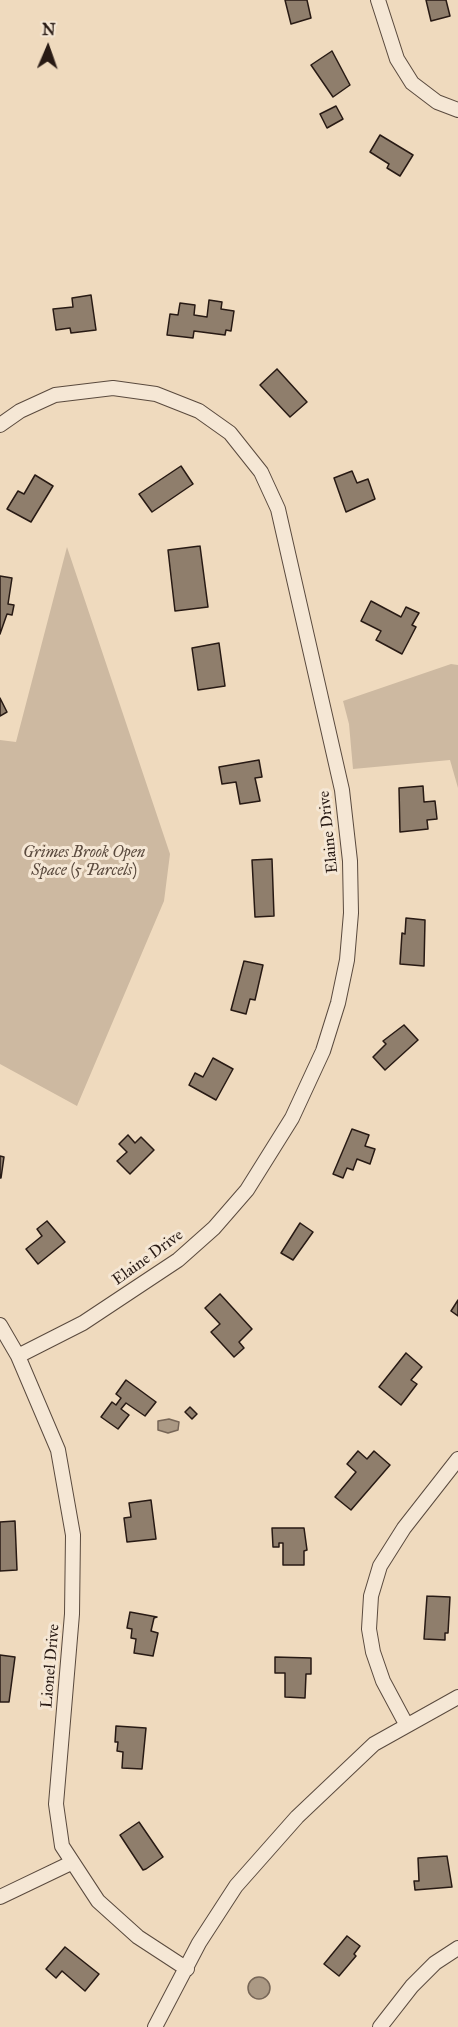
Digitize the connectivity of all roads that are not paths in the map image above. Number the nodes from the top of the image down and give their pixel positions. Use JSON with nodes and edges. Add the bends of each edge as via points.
{"nodes":[{"id":1,"x":378,"y":0,"type":"edge"},
{"id":2,"x":458,"y":110,"type":"edge"},
{"id":3,"x":0,"y":425,"type":"edge"},
{"id":4,"x":0,"y":1325,"type":"edge"},
{"id":5,"x":18,"y":1356,"type":"junction"},
{"id":6,"x":458,"y":1460,"type":"edge"},
{"id":7,"x":458,"y":1696,"type":"edge"},
{"id":8,"x":406,"y":1724,"type":"junction"},
{"id":9,"x":71,"y":1863,"type":"junction"},
{"id":10,"x":0,"y":1897,"type":"edge"},
{"id":11,"x":458,"y":1948,"type":"edge"},
{"id":12,"x":188,"y":1969,"type":"junction"},
{"id":13,"x":155,"y":2027,"type":"edge"},
{"id":14,"x":381,"y":2027,"type":"edge"}],
"edges":[{"from":1,"to":2,"type":"street","via":[[397,59],[412,83],[437,102]]},
{"from":3,"to":5,"type":"street","name":"Elaine Drive","via":[[55,395],[113,388],[156,394],[199,411],[230,433],[249,456],[278,509],[342,790],[350,861],[348,948],[338,1003],[323,1050],[292,1118],[248,1190],[178,1260],[83,1323]]},
{"from":4,"to":5,"type":"street","name":"Lionel Drive"},
{"from":5,"to":9,"type":"street","name":"Lionel Drive","via":[[58,1450],[73,1534],[72,1614],[56,1804],[62,1846]]},
{"from":6,"to":8,"type":"street","via":[[404,1528],[380,1566],[371,1596],[369,1629],[373,1652],[383,1682]]},
{"from":7,"to":8,"type":"street"},
{"from":8,"to":12,"type":"street","via":[[374,1744],[297,1817],[236,1886],[199,1942]]},
{"from":9,"to":10,"type":"street"},
{"from":9,"to":12,"type":"street","name":"Lionel Drive","via":[[98,1901],[138,1936]]},
{"from":11,"to":14,"type":"street","via":[[435,1963],[412,1986]]},
{"from":12,"to":13,"type":"street"}]}
